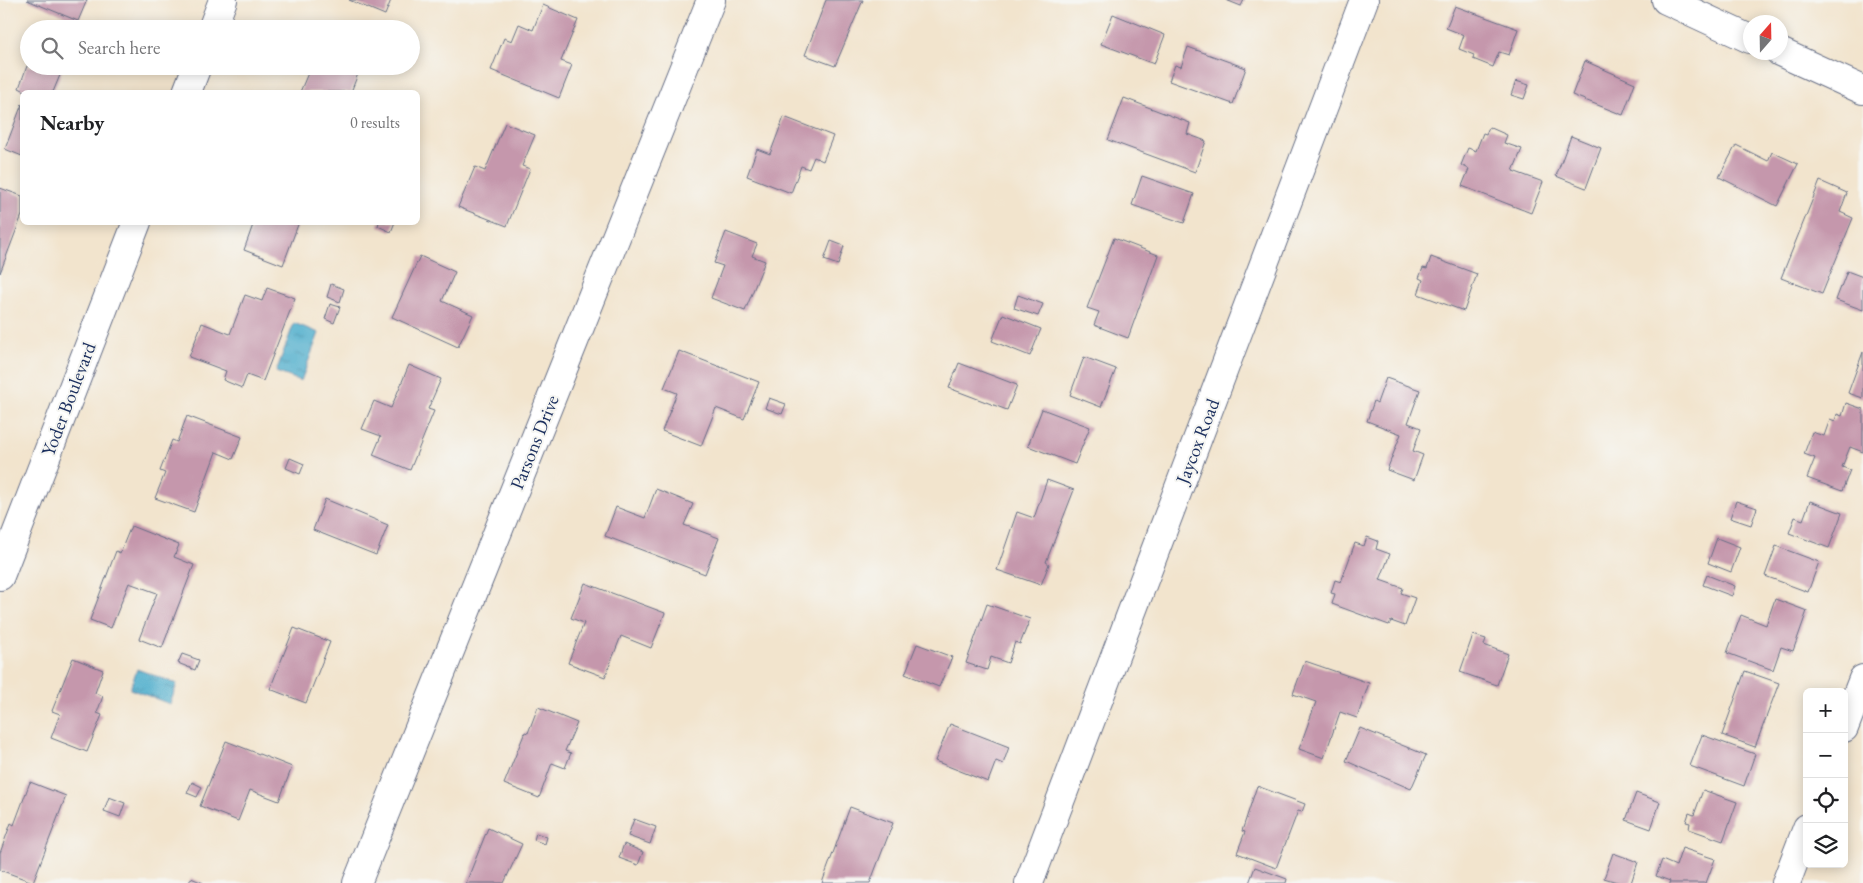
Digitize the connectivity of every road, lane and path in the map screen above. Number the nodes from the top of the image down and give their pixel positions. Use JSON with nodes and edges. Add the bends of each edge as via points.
{"nodes":[{"id":1,"x":223,"y":0,"type":"edge"},
{"id":2,"x":711,"y":0,"type":"edge"},
{"id":3,"x":1364,"y":0,"type":"edge"},
{"id":4,"x":1666,"y":0,"type":"edge"},
{"id":5,"x":215,"y":20,"type":"edge"},
{"id":6,"x":1743,"y":36,"type":"edge"},
{"id":7,"x":1788,"y":56,"type":"edge"},
{"id":8,"x":194,"y":75,"type":"edge"},
{"id":9,"x":188,"y":90,"type":"edge"},
{"id":10,"x":1863,"y":90,"type":"edge"},
{"id":11,"x":136,"y":225,"type":"edge"},
{"id":12,"x":0,"y":576,"type":"edge"},
{"id":13,"x":1863,"y":679,"type":"edge"},
{"id":14,"x":1848,"y":718,"type":"edge"},
{"id":15,"x":1803,"y":838,"type":"edge"},
{"id":16,"x":356,"y":883,"type":"edge"},
{"id":17,"x":1030,"y":883,"type":"edge"},
{"id":18,"x":1786,"y":883,"type":"edge"}],
"edges":[{"from":1,"to":5,"type":"street"},
{"from":2,"to":16,"type":"street","name":"Parsons Drive"},
{"from":3,"to":17,"type":"street","name":"Jaycox Road"},
{"from":4,"to":6,"type":"street"},
{"from":7,"to":10,"type":"street"},
{"from":8,"to":9,"type":"street"},
{"from":11,"to":12,"type":"street","name":"Yoder Boulevard"},
{"from":13,"to":14,"type":"street"},
{"from":15,"to":18,"type":"street"}]}
